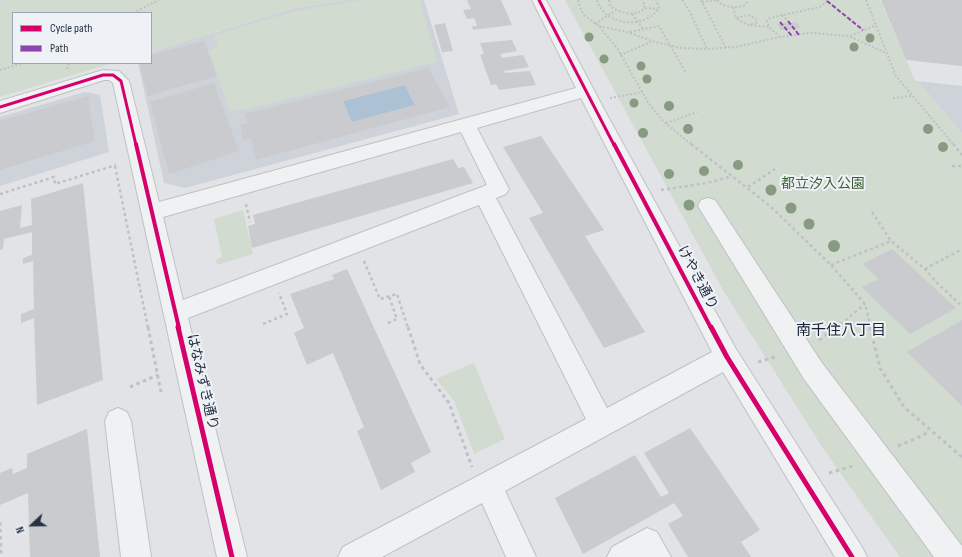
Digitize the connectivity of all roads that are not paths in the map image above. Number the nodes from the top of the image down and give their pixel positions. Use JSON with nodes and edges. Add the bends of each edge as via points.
{"nodes":[{"id":1,"x":539,"y":0,"type":"edge"},
{"id":2,"x":586,"y":91,"type":"junction"},
{"id":3,"x":0,"y":106,"type":"edge"},
{"id":4,"x":466,"y":124,"type":"junction"},
{"id":5,"x":484,"y":195,"type":"junction"},
{"id":6,"x":708,"y":206,"type":"dead end"},
{"id":7,"x":151,"y":212,"type":"junction"},
{"id":8,"x":175,"y":313,"type":"junction"},
{"id":9,"x":727,"y":357,"type":"junction"},
{"id":10,"x":118,"y":421,"type":"dead end"},
{"id":11,"x":602,"y":424,"type":"junction"},
{"id":12,"x":480,"y":478,"type":"junction"},
{"id":13,"x":136,"y":557,"type":"edge"},
{"id":14,"x":232,"y":557,"type":"edge"},
{"id":15,"x":354,"y":557,"type":"edge"},
{"id":16,"x":521,"y":557,"type":"edge"},
{"id":17,"x":622,"y":557,"type":"edge"},
{"id":18,"x":656,"y":557,"type":"edge"},
{"id":19,"x":852,"y":557,"type":"edge"},
{"id":20,"x":952,"y":557,"type":"edge"}],
"edges":[{"from":1,"to":2,"type":"street","name":"けやき通り"},
{"from":2,"to":4,"type":"street"},
{"from":2,"to":9,"type":"street","name":"けやき通り"},
{"from":3,"to":7,"type":"street","name":"はなみずき通り","via":[[96,77],[118,77]]},
{"from":4,"to":5,"type":"street","via":[[499,189]]},
{"from":4,"to":7,"type":"street"},
{"from":5,"to":8,"type":"street"},
{"from":5,"to":11,"type":"street"},
{"from":6,"to":20,"type":"street","via":[[813,371]]},
{"from":7,"to":8,"type":"street","name":"はなみずき通り"},
{"from":8,"to":14,"type":"street","name":"はなみずき通り"},
{"from":9,"to":11,"type":"street"},
{"from":9,"to":19,"type":"street","name":"けやき通り"},
{"from":10,"to":13,"type":"street"},
{"from":11,"to":12,"type":"street"},
{"from":12,"to":15,"type":"street"},
{"from":12,"to":16,"type":"street"},
{"from":17,"to":18,"type":"street","via":[[647,542]]}]}
